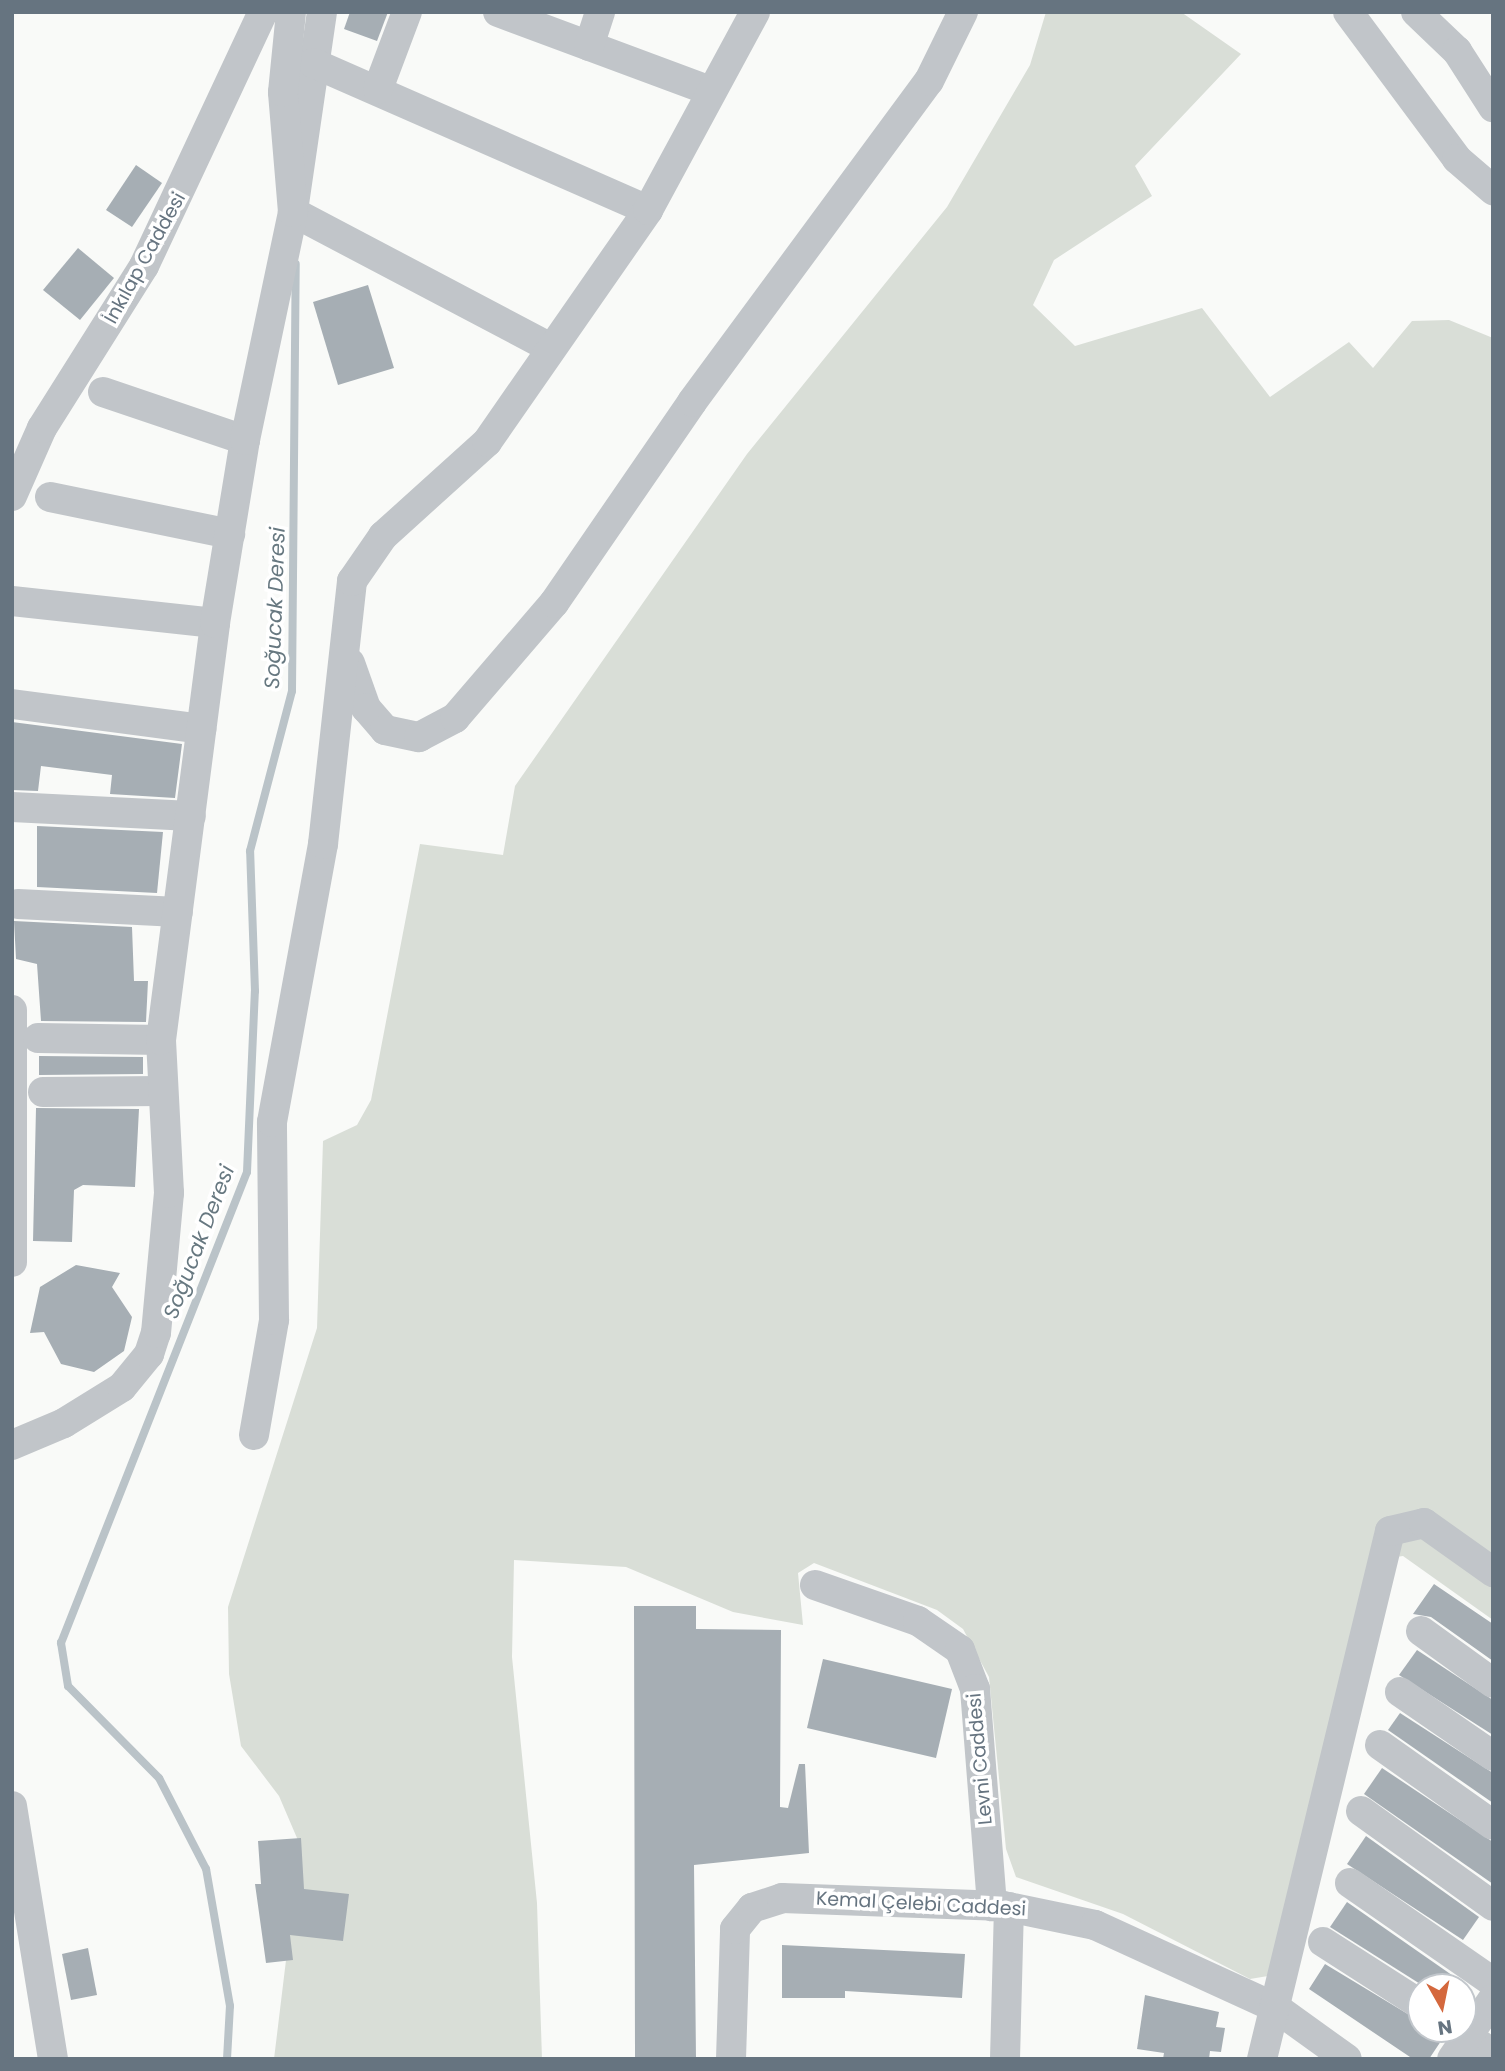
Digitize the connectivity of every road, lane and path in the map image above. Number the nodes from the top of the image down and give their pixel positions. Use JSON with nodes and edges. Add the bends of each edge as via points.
{"nodes":[{"id":1,"x":263,"y":12,"type":"edge"},
{"id":2,"x":290,"y":12,"type":"edge"},
{"id":3,"x":322,"y":12,"type":"edge"},
{"id":4,"x":407,"y":12,"type":"edge"},
{"id":5,"x":498,"y":12,"type":"edge"},
{"id":6,"x":600,"y":12,"type":"edge"},
{"id":7,"x":755,"y":12,"type":"edge"},
{"id":8,"x":963,"y":12,"type":"edge"},
{"id":9,"x":1348,"y":12,"type":"edge"},
{"id":10,"x":1416,"y":12,"type":"edge"},
{"id":11,"x":589,"y":46,"type":"junction"},
{"id":12,"x":313,"y":63,"type":"junction"},
{"id":13,"x":378,"y":89,"type":"junction"},
{"id":14,"x":710,"y":90,"type":"junction"},
{"id":15,"x":1493,"y":107,"type":"edge"},
{"id":16,"x":1493,"y":190,"type":"edge"},
{"id":17,"x":648,"y":211,"type":"junction"},
{"id":18,"x":293,"y":212,"type":"junction"},
{"id":19,"x":551,"y":348,"type":"junction"},
{"id":20,"x":103,"y":392,"type":"dead end"},
{"id":21,"x":245,"y":440,"type":"junction"},
{"id":22,"x":12,"y":496,"type":"edge"},
{"id":23,"x":50,"y":497,"type":"dead end"},
{"id":24,"x":230,"y":534,"type":"junction"},
{"id":25,"x":12,"y":601,"type":"edge"},
{"id":26,"x":215,"y":623,"type":"junction"},
{"id":27,"x":347,"y":652,"type":"junction"},
{"id":28,"x":12,"y":705,"type":"edge"},
{"id":29,"x":201,"y":729,"type":"junction"},
{"id":30,"x":12,"y":807,"type":"edge"},
{"id":31,"x":191,"y":816,"type":"junction"},
{"id":32,"x":18,"y":904,"type":"dead end"},
{"id":33,"x":178,"y":912,"type":"junction"},
{"id":34,"x":12,"y":1010,"type":"edge"},
{"id":35,"x":38,"y":1038,"type":"dead end"},
{"id":36,"x":161,"y":1040,"type":"junction"},
{"id":37,"x":161,"y":1091,"type":"junction"},
{"id":38,"x":43,"y":1092,"type":"dead end"},
{"id":39,"x":12,"y":1262,"type":"edge"},
{"id":40,"x":254,"y":1435,"type":"dead end"},
{"id":41,"x":12,"y":1446,"type":"edge"},
{"id":42,"x":1493,"y":1572,"type":"edge"},
{"id":43,"x":815,"y":1585,"type":"dead end"},
{"id":44,"x":1421,"y":1631,"type":"dead end"},
{"id":45,"x":1493,"y":1684,"type":"edge"},
{"id":46,"x":1400,"y":1692,"type":"dead end"},
{"id":47,"x":1380,"y":1745,"type":"dead end"},
{"id":48,"x":1493,"y":1756,"type":"edge"},
{"id":49,"x":12,"y":1806,"type":"edge"},
{"id":50,"x":1361,"y":1811,"type":"dead end"},
{"id":51,"x":1493,"y":1825,"type":"edge"},
{"id":52,"x":1350,"y":1883,"type":"dead end"},
{"id":53,"x":1001,"y":1906,"type":"junction"},
{"id":54,"x":1493,"y":1906,"type":"edge"},
{"id":55,"x":1323,"y":1942,"type":"dead end"},
{"id":56,"x":1493,"y":1982,"type":"edge"},
{"id":57,"x":1407,"y":1996,"type":"edge"},
{"id":58,"x":1493,"y":1999,"type":"edge"},
{"id":59,"x":1276,"y":2008,"type":"junction"},
{"id":60,"x":1477,"y":2019,"type":"edge"},
{"id":61,"x":1464,"y":2043,"type":"edge"},
{"id":62,"x":1493,"y":2054,"type":"edge"},
{"id":63,"x":53,"y":2059,"type":"edge"},
{"id":64,"x":732,"y":2059,"type":"edge"},
{"id":65,"x":1005,"y":2059,"type":"edge"},
{"id":66,"x":1262,"y":2059,"type":"edge"},
{"id":67,"x":1346,"y":2059,"type":"edge"}],
"edges":[{"from":1,"to":22,"type":"street","name":"İnkılap Caddesi","via":[[144,266],[42,428]]},
{"from":2,"to":18,"type":"street","via":[[283,92]]},
{"from":3,"to":12,"type":"street"},
{"from":4,"to":13,"type":"street"},
{"from":5,"to":11,"type":"street"},
{"from":6,"to":11,"type":"street"},
{"from":7,"to":14,"type":"street"},
{"from":8,"to":27,"type":"street","via":[[929,82],[692,402],[554,603],[455,718],[419,737],[385,730],[366,708]]},
{"from":9,"to":16,"type":"street","via":[[1457,159]]},
{"from":10,"to":15,"type":"street","via":[[1457,51]]},
{"from":11,"to":14,"type":"street"},
{"from":12,"to":13,"type":"street"},
{"from":12,"to":18,"type":"street"},
{"from":13,"to":17,"type":"street"},
{"from":14,"to":17,"type":"street"},
{"from":17,"to":19,"type":"street"},
{"from":18,"to":19,"type":"street"},
{"from":18,"to":21,"type":"street"},
{"from":19,"to":27,"type":"street","via":[[487,442],[358,565]]},
{"from":20,"to":21,"type":"street"},
{"from":21,"to":24,"type":"street"},
{"from":23,"to":24,"type":"street"},
{"from":24,"to":26,"type":"street"},
{"from":25,"to":26,"type":"street"},
{"from":26,"to":29,"type":"street"},
{"from":27,"to":40,"type":"street","via":[[323,844],[272,1122],[274,1320]]},
{"from":28,"to":29,"type":"street"},
{"from":29,"to":31,"type":"street"},
{"from":30,"to":31,"type":"street"},
{"from":31,"to":33,"type":"street"},
{"from":32,"to":33,"type":"street"},
{"from":33,"to":36,"type":"street"},
{"from":34,"to":39,"type":"street","via":[[17,1108]]},
{"from":35,"to":36,"type":"street"},
{"from":36,"to":37,"type":"street"},
{"from":37,"to":38,"type":"street"},
{"from":37,"to":41,"type":"street","via":[[168,1249],[149,1354],[122,1387]]},
{"from":42,"to":59,"type":"street","via":[[1424,1523],[1390,1531]]},
{"from":43,"to":53,"type":"street","name":"Levni Caddesi","via":[[918,1621],[960,1650],[975,1689]]},
{"from":44,"to":45,"type":"street"},
{"from":46,"to":48,"type":"street"},
{"from":47,"to":51,"type":"street"},
{"from":49,"to":63,"type":"street"},
{"from":50,"to":54,"type":"street"},
{"from":52,"to":56,"type":"street"},
{"from":53,"to":59,"type":"street","name":"Kemal Çelebi Caddesi","via":[[1095,1925]]},
{"from":53,"to":64,"type":"street","name":"Kemal Çelebi Caddesi","via":[[782,1898],[752,1908],[733,1940]]},
{"from":53,"to":65,"type":"street","name":"Levni Caddesi"},
{"from":55,"to":57,"type":"street"},
{"from":58,"to":60,"type":"street"},
{"from":59,"to":66,"type":"street"},
{"from":59,"to":67,"type":"street","name":"Kemal Çelebi Caddesi"},
{"from":61,"to":62,"type":"street"}]}
